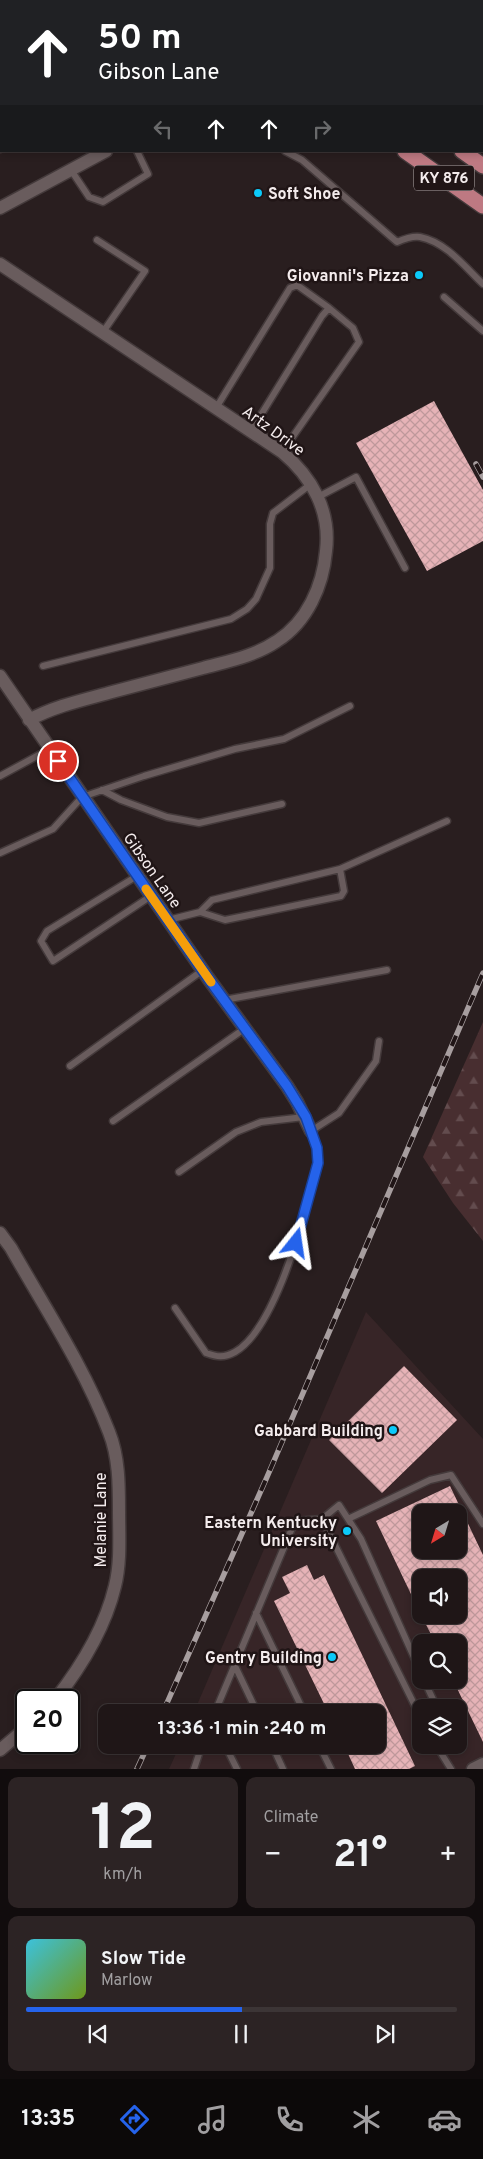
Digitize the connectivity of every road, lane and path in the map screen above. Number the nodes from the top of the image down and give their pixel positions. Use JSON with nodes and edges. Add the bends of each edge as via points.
{"nodes":[{"id":1,"x":104,"y":152,"type":"edge"},
{"id":2,"x":137,"y":152,"type":"edge"},
{"id":3,"x":288,"y":152,"type":"edge"},
{"id":4,"x":406,"y":152,"type":"edge"},
{"id":5,"x":463,"y":152,"type":"edge"},
{"id":6,"x":483,"y":166,"type":"edge"},
{"id":7,"x":71,"y":170,"type":"junction"},
{"id":8,"x":483,"y":206,"type":"edge"},
{"id":9,"x":0,"y":208,"type":"edge"},
{"id":10,"x":97,"y":240,"type":"dead end"},
{"id":11,"x":0,"y":264,"type":"edge"},
{"id":12,"x":483,"y":284,"type":"edge"},
{"id":13,"x":444,"y":297,"type":"dead end"},
{"id":14,"x":329,"y":308,"type":"junction"},
{"id":15,"x":483,"y":331,"type":"edge"},
{"id":16,"x":103,"y":332,"type":"junction"},
{"id":17,"x":216,"y":408,"type":"junction"},
{"id":18,"x":251,"y":431,"type":"junction"},
{"id":19,"x":282,"y":452,"type":"junction"},
{"id":20,"x":311,"y":484,"type":"junction"},
{"id":21,"x":318,"y":497,"type":"junction"},
{"id":22,"x":405,"y":568,"type":"dead end"},
{"id":23,"x":43,"y":666,"type":"dead end"},
{"id":24,"x":0,"y":676,"type":"edge"},
{"id":25,"x":350,"y":706,"type":"dead end"},
{"id":26,"x":29,"y":720,"type":"junction"},
{"id":27,"x":50,"y":749,"type":"junction"},
{"id":28,"x":0,"y":776,"type":"edge"},
{"id":29,"x":102,"y":790,"type":"junction"},
{"id":30,"x":82,"y":797,"type":"junction"},
{"id":31,"x":282,"y":804,"type":"dead end"},
{"id":32,"x":447,"y":821,"type":"dead end"},
{"id":33,"x":0,"y":853,"type":"edge"},
{"id":34,"x":340,"y":869,"type":"junction"},
{"id":35,"x":137,"y":876,"type":"junction"},
{"id":36,"x":151,"y":896,"type":"junction"},
{"id":37,"x":200,"y":912,"type":"junction"},
{"id":38,"x":168,"y":920,"type":"junction"},
{"id":39,"x":203,"y":970,"type":"junction"},
{"id":40,"x":387,"y":970,"type":"dead end"},
{"id":41,"x":224,"y":1000,"type":"junction"},
{"id":42,"x":244,"y":1028,"type":"junction"},
{"id":43,"x":379,"y":1041,"type":"dead end"},
{"id":44,"x":70,"y":1066,"type":"dead end"},
{"id":45,"x":306,"y":1117,"type":"junction"},
{"id":46,"x":112,"y":1121,"type":"dead end"},
{"id":47,"x":312,"y":1131,"type":"junction"},
{"id":48,"x":179,"y":1172,"type":"dead end"},
{"id":49,"x":0,"y":1233,"type":"edge"},
{"id":50,"x":6,"y":1251,"type":"edge"},
{"id":51,"x":175,"y":1308,"type":"dead end"},
{"id":52,"x":322,"y":1519,"type":"junction"},
{"id":53,"x":348,"y":1519,"type":"junction"},
{"id":54,"x":483,"y":1524,"type":"edge"},
{"id":55,"x":256,"y":1613,"type":"junction"},
{"id":56,"x":412,"y":1653,"type":"edge"},
{"id":57,"x":235,"y":1666,"type":"junction"},
{"id":58,"x":64,"y":1689,"type":"edge"},
{"id":59,"x":412,"y":1700,"type":"edge"},
{"id":60,"x":218,"y":1704,"type":"edge"},
{"id":61,"x":253,"y":1704,"type":"edge"},
{"id":62,"x":300,"y":1704,"type":"edge"},
{"id":63,"x":15,"y":1737,"type":"edge"},
{"id":64,"x":0,"y":1750,"type":"edge"},
{"id":65,"x":199,"y":1754,"type":"edge"},
{"id":66,"x":230,"y":1754,"type":"edge"},
{"id":67,"x":276,"y":1754,"type":"edge"},
{"id":68,"x":324,"y":1754,"type":"edge"},
{"id":69,"x":442,"y":1754,"type":"edge"},
{"id":70,"x":483,"y":1764,"type":"edge"},
{"id":71,"x":194,"y":1769,"type":"edge"},
{"id":72,"x":237,"y":1769,"type":"edge"},
{"id":73,"x":283,"y":1769,"type":"edge"},
{"id":74,"x":331,"y":1769,"type":"edge"},
{"id":75,"x":451,"y":1769,"type":"edge"},
{"id":76,"x":473,"y":1769,"type":"edge"}],
"edges":[{"from":1,"to":7,"type":"street"},
{"from":2,"to":7,"type":"lane","via":[[148,174],[103,202],[90,197]]},
{"from":3,"to":12,"type":"lane","via":[[302,160],[398,242],[419,237],[435,242]]},
{"from":4,"to":8,"type":"main road","number":"KY 876"},
{"from":5,"to":6,"type":"main road","number":"KY 876"},
{"from":7,"to":9,"type":"street"},
{"from":10,"to":16,"type":"lane","via":[[144,271]]},
{"from":11,"to":16,"type":"street","name":"Artz Drive"},
{"from":13,"to":15,"type":"lane"},
{"from":14,"to":17,"type":"lane","via":[[297,285],[290,288]]},
{"from":14,"to":18,"type":"lane"},
{"from":14,"to":19,"type":"lane","via":[[353,328],[359,342]]},
{"from":16,"to":17,"type":"street","name":"Artz Drive"},
{"from":17,"to":18,"type":"street","name":"Artz Drive"},
{"from":18,"to":19,"type":"street","name":"Artz Drive"},
{"from":19,"to":20,"type":"street","name":"Artz Drive"},
{"from":20,"to":21,"type":"street","name":"Artz Drive"},
{"from":20,"to":23,"type":"lane","via":[[273,513],[270,568],[248,609],[231,619]]},
{"from":21,"to":22,"type":"lane","via":[[356,477]]},
{"from":21,"to":26,"type":"street","name":"Artz Drive","via":[[326,526],[327,545],[321,581],[304,615],[279,640],[249,655],[51,709]]},
{"from":24,"to":26,"type":"street","name":"Gibson Lane"},
{"from":25,"to":29,"type":"lane","via":[[284,739],[234,749]]},
{"from":26,"to":27,"type":"street","name":"Gibson Lane"},
{"from":27,"to":28,"type":"lane"},
{"from":27,"to":30,"type":"street","name":"Gibson Lane"},
{"from":29,"to":30,"type":"lane"},
{"from":29,"to":31,"type":"lane","via":[[167,817],[199,824]]},
{"from":30,"to":33,"type":"lane","via":[[53,829]]},
{"from":30,"to":35,"type":"street","name":"Gibson Lane"},
{"from":32,"to":34,"type":"lane"},
{"from":34,"to":37,"type":"lane","via":[[212,900]]},
{"from":34,"to":37,"type":"lane","via":[[344,891],[341,896],[225,920]]},
{"from":35,"to":36,"type":"street","name":"Gibson Lane"},
{"from":35,"to":36,"type":"lane","via":[[47,931],[41,941],[53,961]]},
{"from":36,"to":38,"type":"street","name":"Gibson Lane"},
{"from":37,"to":38,"type":"lane"},
{"from":38,"to":39,"type":"street","name":"Gibson Lane"},
{"from":39,"to":41,"type":"street","name":"Gibson Lane"},
{"from":39,"to":44,"type":"lane"},
{"from":40,"to":41,"type":"lane"},
{"from":41,"to":42,"type":"street","name":"Gibson Lane"},
{"from":42,"to":45,"type":"street","name":"Gibson Lane"},
{"from":42,"to":46,"type":"lane"},
{"from":43,"to":47,"type":"lane","via":[[376,1061],[339,1113]]},
{"from":45,"to":47,"type":"street","name":"Gibson Lane"},
{"from":45,"to":48,"type":"lane","via":[[261,1122],[236,1132]]},
{"from":47,"to":51,"type":"lane","via":[[318,1163],[296,1243],[265,1318],[251,1338],[221,1358],[206,1353]]},
{"from":49,"to":50,"type":"street","name":"Melanie Lane"},
{"from":50,"to":58,"type":"street","name":"Melanie Lane","via":[[80,1369],[110,1434],[120,1478],[115,1586],[91,1646]]},
{"from":52,"to":53,"type":"lane","via":[[339,1505]]},
{"from":52,"to":55,"type":"lane","via":[[295,1521]]},
{"from":52,"to":59,"type":"lane"},
{"from":53,"to":54,"type":"lane","via":[[430,1480],[451,1475]]},
{"from":53,"to":56,"type":"lane","via":[[361,1539]]},
{"from":55,"to":57,"type":"lane"},
{"from":55,"to":62,"type":"lane"},
{"from":57,"to":60,"type":"lane"},
{"from":57,"to":61,"type":"lane"},
{"from":63,"to":64,"type":"street"},
{"from":65,"to":71,"type":"lane"},
{"from":66,"to":72,"type":"lane"},
{"from":67,"to":73,"type":"lane"},
{"from":68,"to":74,"type":"lane"},
{"from":69,"to":75,"type":"lane"},
{"from":70,"to":76,"type":"street"}]}
